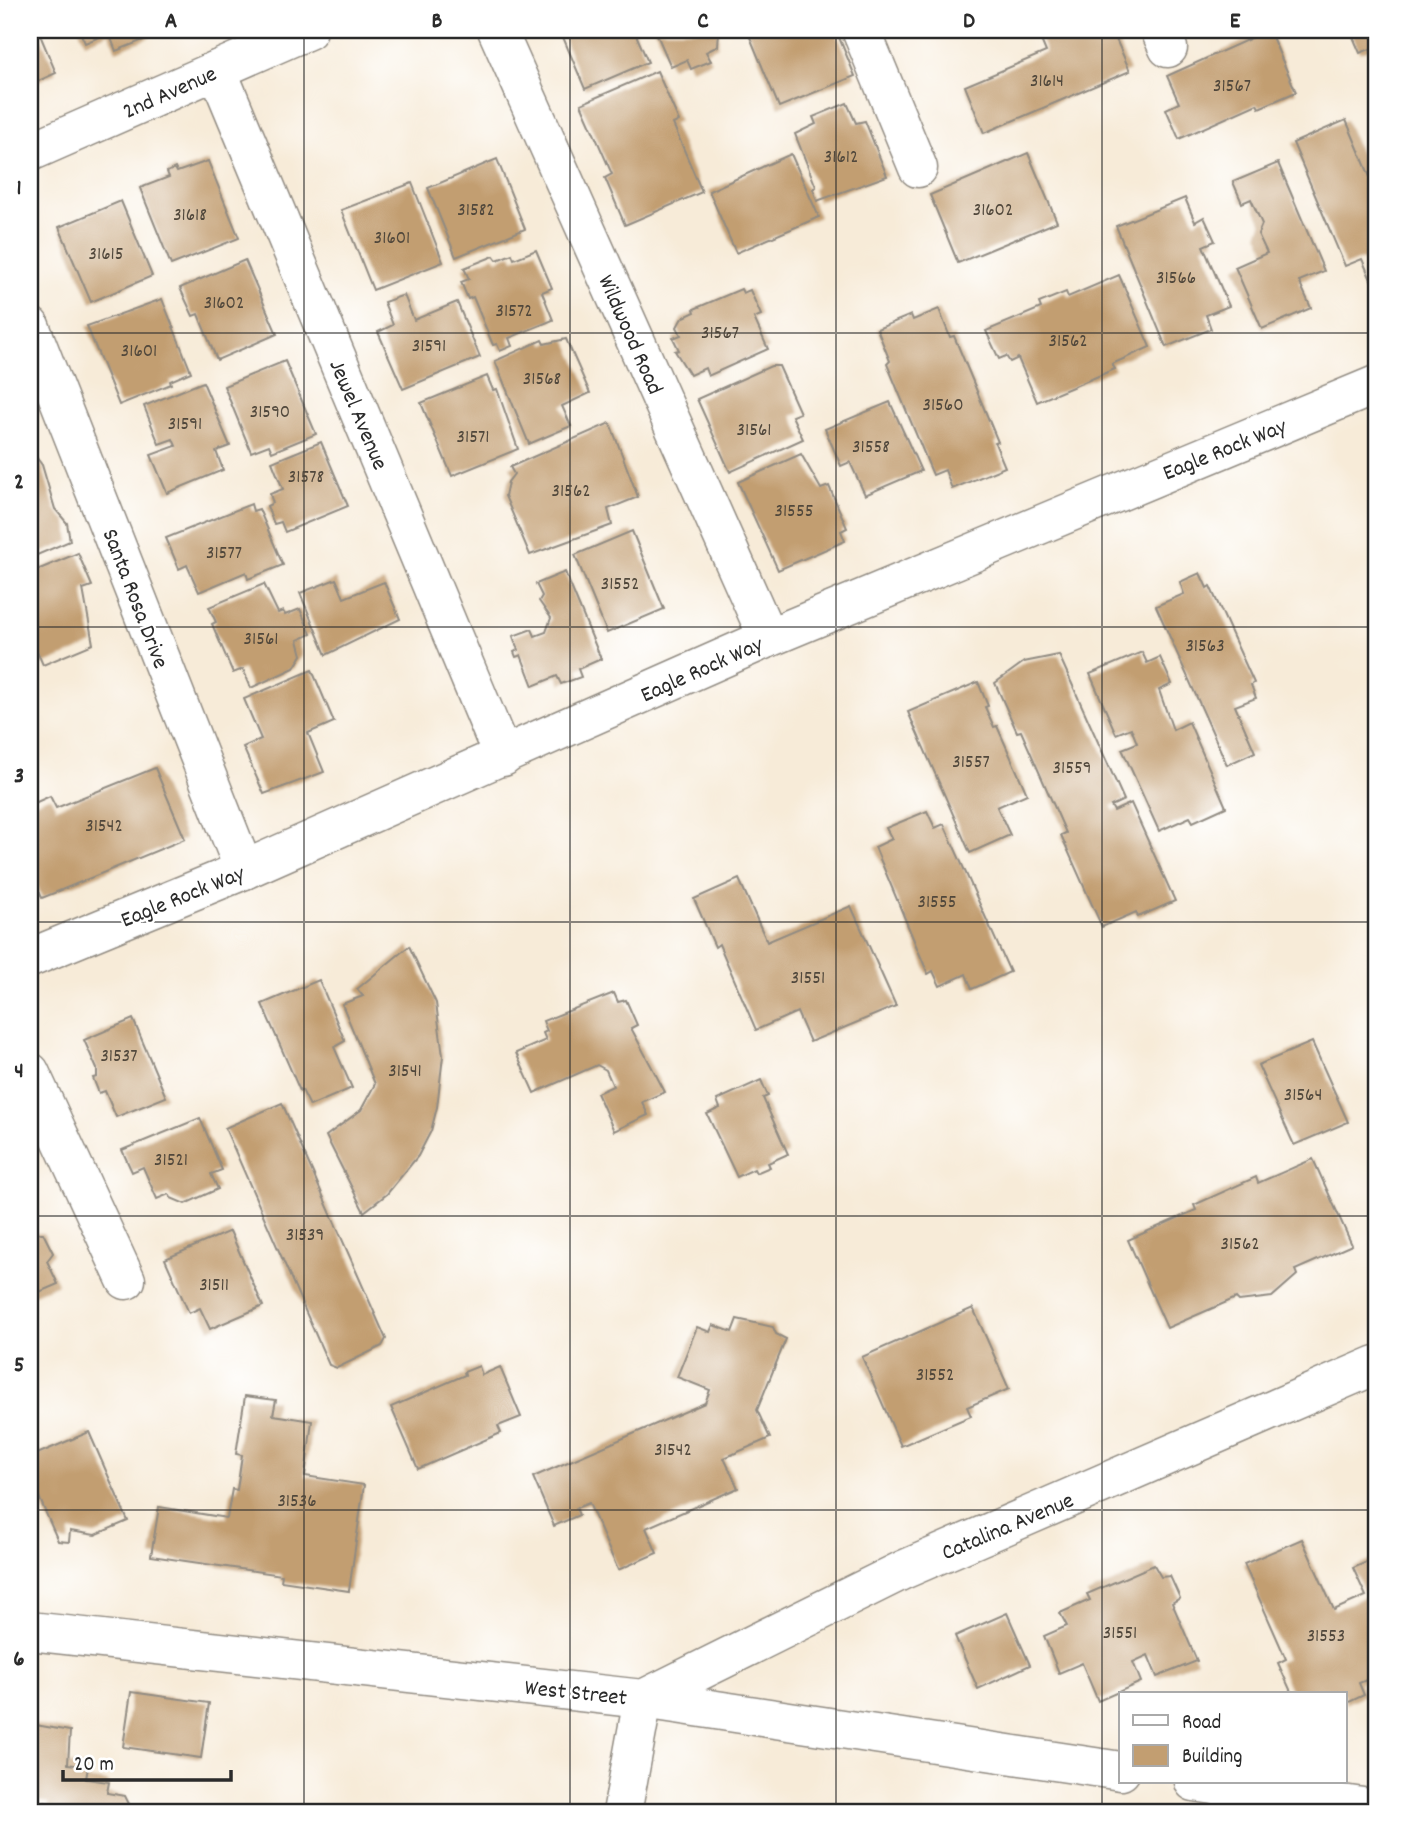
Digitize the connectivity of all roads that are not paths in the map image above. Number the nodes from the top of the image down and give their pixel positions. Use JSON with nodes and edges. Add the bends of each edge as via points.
{"nodes":[{"id":1,"x":497,"y":30,"type":"edge"},
{"id":2,"x":861,"y":30,"type":"edge"},
{"id":3,"x":301,"y":31,"type":"edge"},
{"id":4,"x":217,"y":70,"type":"junction"},
{"id":5,"x":30,"y":152,"type":"edge"},
{"id":6,"x":918,"y":168,"type":"dead end"},
{"id":7,"x":30,"y":326,"type":"edge"},
{"id":8,"x":1376,"y":385,"type":"edge"},
{"id":9,"x":768,"y":638,"type":"junction"},
{"id":10,"x":503,"y":758,"type":"junction"},
{"id":11,"x":244,"y":870,"type":"junction"},
{"id":12,"x":30,"y":958,"type":"edge"},
{"id":13,"x":30,"y":1072,"type":"edge"},
{"id":14,"x":126,"y":1280,"type":"dead end"},
{"id":15,"x":1376,"y":1365,"type":"edge"},
{"id":16,"x":30,"y":1631,"type":"edge"},
{"id":17,"x":643,"y":1699,"type":"junction"},
{"id":18,"x":1119,"y":1771,"type":"edge"},
{"id":19,"x":1207,"y":1784,"type":"edge"},
{"id":20,"x":1376,"y":1809,"type":"edge"},
{"id":21,"x":622,"y":1813,"type":"edge"}],
"edges":[{"from":1,"to":9,"type":"street","name":"Wildwood Road"},
{"from":2,"to":6,"type":"street"},
{"from":3,"to":4,"type":"street","name":"2nd Avenue"},
{"from":4,"to":5,"type":"street","name":"2nd Avenue"},
{"from":4,"to":10,"type":"street","name":"Jewel Avenue"},
{"from":7,"to":11,"type":"street","name":"Santa Rosa Drive"},
{"from":8,"to":9,"type":"street","name":"Eagle Rock Way"},
{"from":9,"to":10,"type":"street","name":"Eagle Rock Way"},
{"from":10,"to":11,"type":"street","name":"Eagle Rock Way"},
{"from":11,"to":12,"type":"street","name":"Eagle Rock Way"},
{"from":13,"to":14,"type":"street"},
{"from":15,"to":17,"type":"street","name":"Catalina Avenue","via":[[902,1570]]},
{"from":16,"to":17,"type":"street","name":"West Street"},
{"from":17,"to":18,"type":"street","name":"West Street"},
{"from":17,"to":21,"type":"street"},
{"from":19,"to":20,"type":"street"}]}
